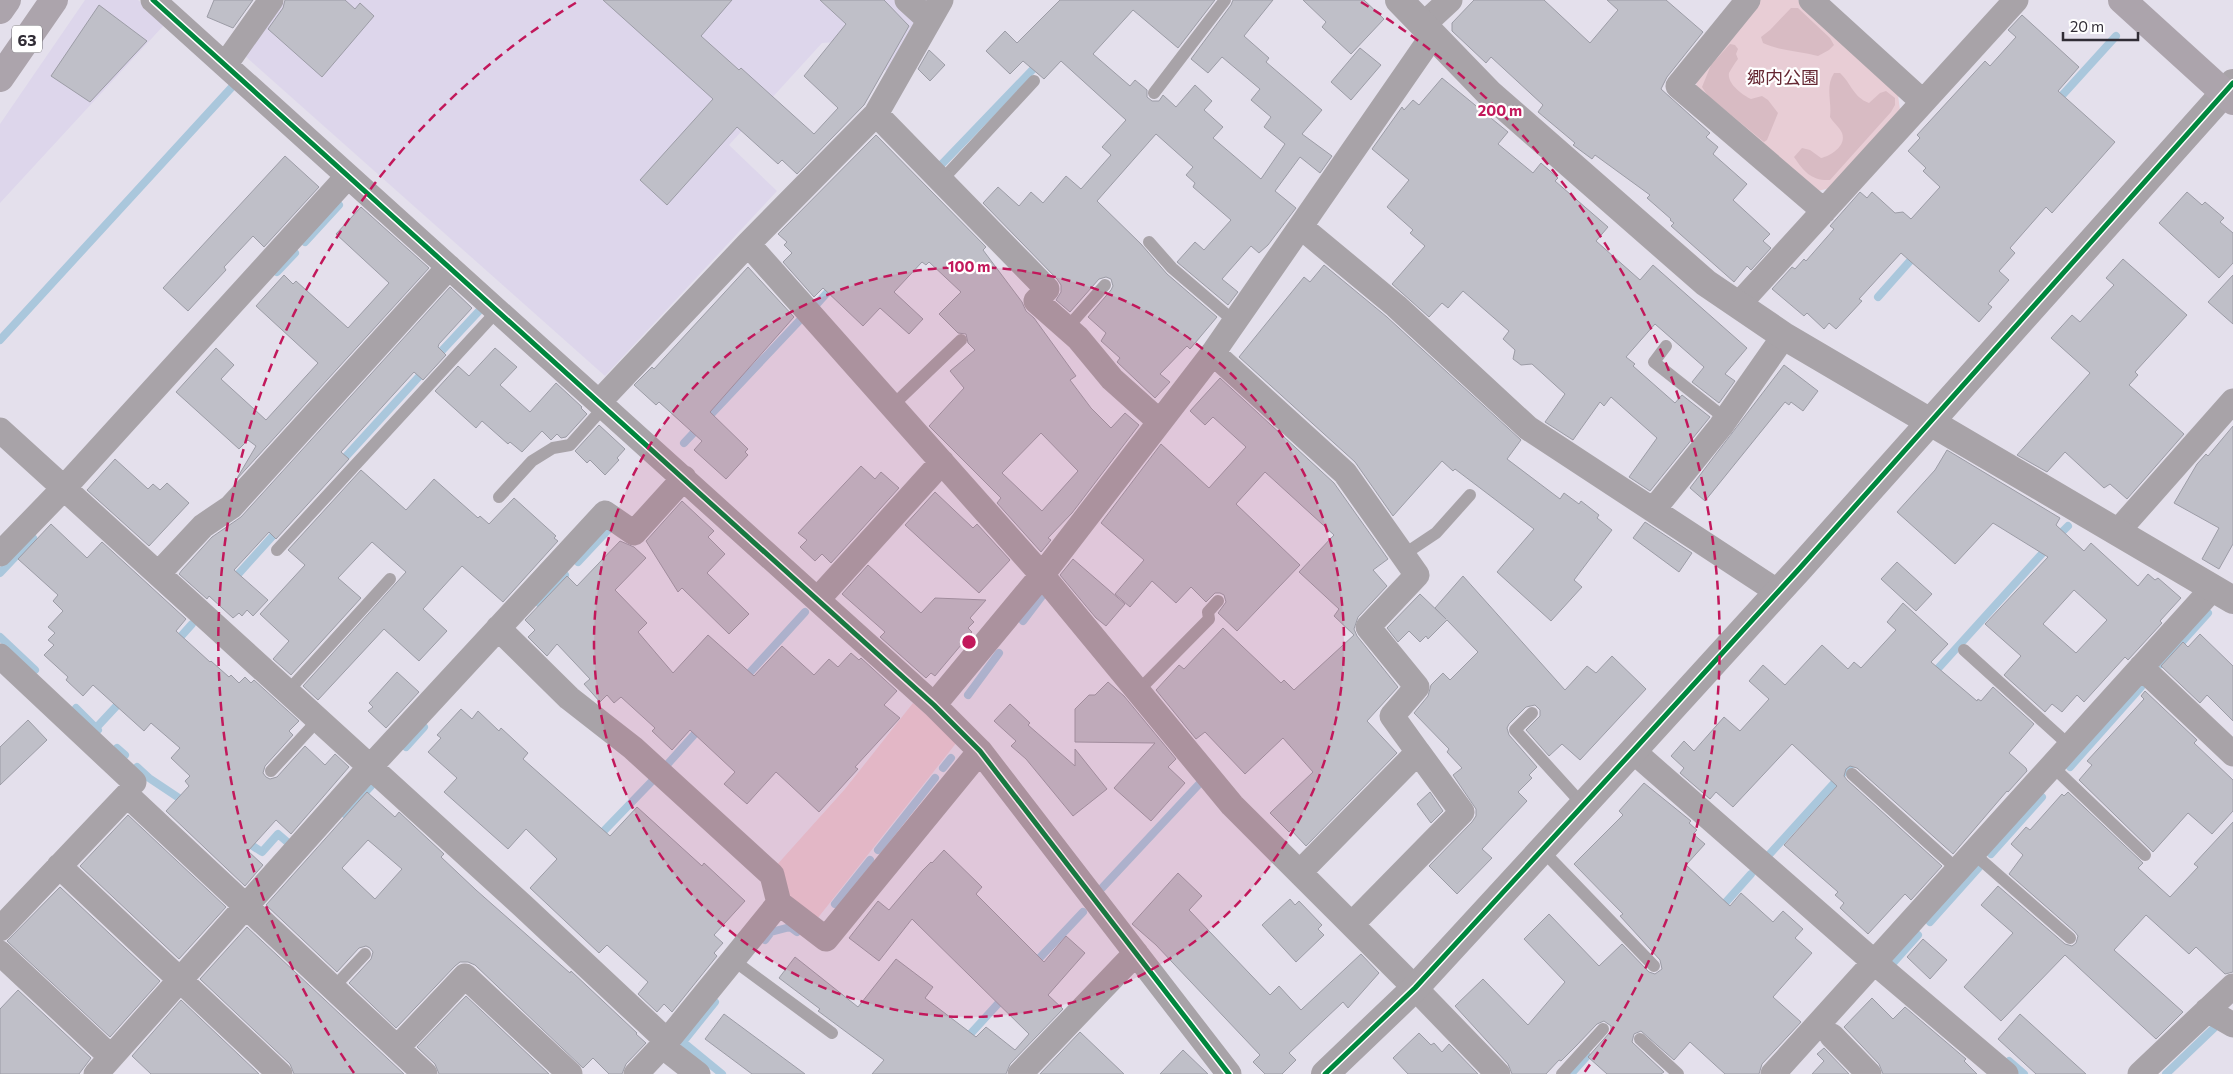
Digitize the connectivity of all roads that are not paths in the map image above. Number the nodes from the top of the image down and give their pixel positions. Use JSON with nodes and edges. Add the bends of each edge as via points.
{"nodes":[{"id":1,"x":7,"y":0,"type":"edge"},
{"id":2,"x":54,"y":0,"type":"edge"},
{"id":3,"x":153,"y":0,"type":"edge"},
{"id":4,"x":271,"y":0,"type":"edge"},
{"id":5,"x":907,"y":0,"type":"edge"},
{"id":6,"x":1225,"y":0,"type":"edge"},
{"id":7,"x":1400,"y":0,"type":"edge"},
{"id":8,"x":1450,"y":0,"type":"edge"},
{"id":9,"x":1748,"y":0,"type":"edge"},
{"id":10,"x":1811,"y":0,"type":"edge"},
{"id":11,"x":2016,"y":0,"type":"edge"},
{"id":12,"x":2122,"y":0,"type":"edge"},
{"id":13,"x":0,"y":10,"type":"edge"},
{"id":14,"x":935,"y":10,"type":"edge"},
{"id":15,"x":1428,"y":30,"type":"junction"},
{"id":16,"x":225,"y":65,"type":"junction"},
{"id":17,"x":0,"y":78,"type":"edge"},
{"id":18,"x":1034,"y":81,"type":"dead end"},
{"id":19,"x":2230,"y":92,"type":"edge"},
{"id":20,"x":1154,"y":93,"type":"dead end"},
{"id":21,"x":1923,"y":102,"type":"junction"},
{"id":22,"x":876,"y":114,"type":"junction"},
{"id":23,"x":348,"y":176,"type":"junction"},
{"id":24,"x":942,"y":180,"type":"junction"},
{"id":25,"x":1824,"y":211,"type":"junction"},
{"id":26,"x":1301,"y":227,"type":"junction"},
{"id":27,"x":1149,"y":242,"type":"dead end"},
{"id":28,"x":748,"y":244,"type":"junction"},
{"id":29,"x":449,"y":267,"type":"junction"},
{"id":30,"x":1105,"y":285,"type":"dead end"},
{"id":31,"x":1738,"y":305,"type":"junction"},
{"id":32,"x":498,"y":310,"type":"junction"},
{"id":33,"x":1235,"y":322,"type":"junction"},
{"id":34,"x":1066,"y":328,"type":"junction"},
{"id":35,"x":1784,"y":336,"type":"junction"},
{"id":36,"x":961,"y":340,"type":"dead end"},
{"id":37,"x":1666,"y":346,"type":"dead end"},
{"id":38,"x":1214,"y":353,"type":"junction"},
{"id":39,"x":2233,"y":401,"type":"edge"},
{"id":40,"x":601,"y":404,"type":"junction"},
{"id":41,"x":892,"y":406,"type":"junction"},
{"id":42,"x":1726,"y":419,"type":"junction"},
{"id":43,"x":1160,"y":422,"type":"junction"},
{"id":44,"x":1930,"y":422,"type":"junction"},
{"id":45,"x":0,"y":430,"type":"edge"},
{"id":46,"x":942,"y":462,"type":"junction"},
{"id":47,"x":684,"y":478,"type":"junction"},
{"id":48,"x":63,"y":489,"type":"junction"},
{"id":49,"x":1470,"y":495,"type":"dead end"},
{"id":50,"x":499,"y":497,"type":"dead end"},
{"id":51,"x":1654,"y":509,"type":"junction"},
{"id":52,"x":2117,"y":532,"type":"junction"},
{"id":53,"x":277,"y":550,"type":"dead end"},
{"id":54,"x":0,"y":554,"type":"edge"},
{"id":55,"x":1403,"y":555,"type":"junction"},
{"id":56,"x":158,"y":574,"type":"junction"},
{"id":57,"x":1042,"y":575,"type":"junction"},
{"id":58,"x":390,"y":579,"type":"dead end"},
{"id":59,"x":1778,"y":592,"type":"junction"},
{"id":60,"x":2223,"y":594,"type":"edge"},
{"id":61,"x":818,"y":599,"type":"junction"},
{"id":62,"x":1218,"y":601,"type":"dead end"},
{"id":63,"x":498,"y":628,"type":"junction"},
{"id":64,"x":1964,"y":650,"type":"dead end"},
{"id":65,"x":0,"y":656,"type":"edge"},
{"id":66,"x":2141,"y":667,"type":"junction"},
{"id":67,"x":1138,"y":691,"type":"junction"},
{"id":68,"x":287,"y":692,"type":"junction"},
{"id":69,"x":934,"y":704,"type":"junction"},
{"id":70,"x":1532,"y":713,"type":"dead end"},
{"id":71,"x":318,"y":720,"type":"junction"},
{"id":72,"x":2070,"y":746,"type":"junction"},
{"id":73,"x":980,"y":751,"type":"junction"},
{"id":74,"x":1633,"y":751,"type":"junction"},
{"id":75,"x":1418,"y":752,"type":"junction"},
{"id":76,"x":2233,"y":754,"type":"edge"},
{"id":77,"x":2052,"y":766,"type":"junction"},
{"id":78,"x":370,"y":767,"type":"junction"},
{"id":79,"x":271,"y":771,"type":"dead end"},
{"id":80,"x":1852,"y":774,"type":"dead end"},
{"id":81,"x":134,"y":782,"type":"dead end"},
{"id":82,"x":1583,"y":805,"type":"junction"},
{"id":83,"x":1542,"y":850,"type":"junction"},
{"id":84,"x":2145,"y":855,"type":"dead end"},
{"id":85,"x":1966,"y":861,"type":"junction"},
{"id":86,"x":58,"y":866,"type":"junction"},
{"id":87,"x":1300,"y":872,"type":"junction"},
{"id":88,"x":779,"y":903,"type":"junction"},
{"id":89,"x":246,"y":907,"type":"junction"},
{"id":90,"x":1352,"y":924,"type":"junction"},
{"id":91,"x":0,"y":929,"type":"edge"},
{"id":92,"x":2070,"y":938,"type":"dead end"},
{"id":93,"x":1136,"y":953,"type":"junction"},
{"id":94,"x":0,"y":954,"type":"edge"},
{"id":95,"x":365,"y":954,"type":"dead end"},
{"id":96,"x":733,"y":960,"type":"junction"},
{"id":97,"x":1874,"y":962,"type":"junction"},
{"id":98,"x":1654,"y":966,"type":"dead end"},
{"id":99,"x":181,"y":981,"type":"junction"},
{"id":100,"x":2233,"y":986,"type":"edge"},
{"id":101,"x":334,"y":988,"type":"junction"},
{"id":102,"x":1415,"y":988,"type":"junction"},
{"id":103,"x":2208,"y":1010,"type":"junction"},
{"id":104,"x":2233,"y":1025,"type":"edge"},
{"id":105,"x":1603,"y":1029,"type":"dead end"},
{"id":106,"x":832,"y":1034,"type":"dead end"},
{"id":107,"x":1832,"y":1036,"type":"dead end"},
{"id":108,"x":1640,"y":1039,"type":"dead end"},
{"id":109,"x":665,"y":1044,"type":"junction"},
{"id":110,"x":397,"y":1048,"type":"junction"},
{"id":111,"x":110,"y":1066,"type":"edge"},
{"id":112,"x":280,"y":1074,"type":"edge"},
{"id":113,"x":425,"y":1074,"type":"edge"},
{"id":114,"x":570,"y":1074,"type":"edge"},
{"id":115,"x":636,"y":1074,"type":"edge"},
{"id":116,"x":698,"y":1074,"type":"edge"},
{"id":117,"x":1020,"y":1074,"type":"edge"},
{"id":118,"x":1229,"y":1074,"type":"edge"},
{"id":119,"x":1325,"y":1074,"type":"edge"},
{"id":120,"x":1498,"y":1074,"type":"edge"},
{"id":121,"x":1562,"y":1074,"type":"edge"},
{"id":122,"x":1678,"y":1074,"type":"edge"},
{"id":123,"x":1773,"y":1074,"type":"edge"},
{"id":124,"x":1868,"y":1074,"type":"edge"},
{"id":125,"x":2006,"y":1074,"type":"edge"},
{"id":126,"x":2140,"y":1074,"type":"edge"}],
"edges":[{"from":1,"to":13,"type":"main road","number":"63"},
{"from":2,"to":17,"type":"main road","number":"63"},
{"from":3,"to":16,"type":"street"},
{"from":4,"to":16,"type":"street"},
{"from":5,"to":14,"type":"street"},
{"from":6,"to":20,"type":"lane"},
{"from":7,"to":15,"type":"street"},
{"from":8,"to":15,"type":"street"},
{"from":9,"to":25,"type":"street","via":[[1678,86]]},
{"from":10,"to":21,"type":"street"},
{"from":11,"to":21,"type":"street"},
{"from":12,"to":19,"type":"main road"},
{"from":14,"to":22,"type":"street"},
{"from":15,"to":26,"type":"street"},
{"from":15,"to":31,"type":"street","via":[[1496,100],[1706,283]]},
{"from":16,"to":23,"type":"street"},
{"from":18,"to":24,"type":"lane"},
{"from":19,"to":44,"type":"street"},
{"from":21,"to":25,"type":"street"},
{"from":22,"to":24,"type":"street"},
{"from":22,"to":28,"type":"street"},
{"from":23,"to":29,"type":"street"},
{"from":23,"to":48,"type":"street"},
{"from":24,"to":34,"type":"street","via":[[1048,289],[1036,300]]},
{"from":25,"to":31,"type":"street"},
{"from":26,"to":33,"type":"street"},
{"from":26,"to":51,"type":"street","via":[[1396,306],[1528,428]]},
{"from":27,"to":33,"type":"lane","via":[[1172,268]]},
{"from":28,"to":40,"type":"street"},
{"from":28,"to":41,"type":"street"},
{"from":29,"to":32,"type":"street"},
{"from":29,"to":56,"type":"street","via":[[231,507],[202,526]]},
{"from":30,"to":34,"type":"lane"},
{"from":31,"to":35,"type":"street"},
{"from":32,"to":40,"type":"street"},
{"from":32,"to":53,"type":"lane"},
{"from":33,"to":38,"type":"street"},
{"from":34,"to":43,"type":"street","via":[[1112,379]]},
{"from":35,"to":42,"type":"street"},
{"from":35,"to":44,"type":"street"},
{"from":36,"to":41,"type":"lane"},
{"from":37,"to":42,"type":"lane","via":[[1654,362]]},
{"from":38,"to":43,"type":"street"},
{"from":38,"to":55,"type":"street","via":[[1345,474]]},
{"from":39,"to":52,"type":"street"},
{"from":40,"to":47,"type":"street"},
{"from":40,"to":50,"type":"lane","via":[[570,445],[553,448],[532,461]]},
{"from":41,"to":46,"type":"street"},
{"from":42,"to":51,"type":"street"},
{"from":43,"to":57,"type":"street"},
{"from":44,"to":52,"type":"street"},
{"from":44,"to":59,"type":"street"},
{"from":45,"to":48,"type":"street"},
{"from":46,"to":57,"type":"street"},
{"from":46,"to":61,"type":"street"},
{"from":47,"to":61,"type":"street"},
{"from":47,"to":63,"type":"street","via":[[634,534],[605,513]]},
{"from":48,"to":54,"type":"street"},
{"from":48,"to":56,"type":"street"},
{"from":49,"to":55,"type":"lane","via":[[1436,533]]},
{"from":51,"to":59,"type":"street"},
{"from":52,"to":60,"type":"street"},
{"from":55,"to":75,"type":"street","via":[[1417,575],[1368,627],[1418,687],[1392,716]]},
{"from":56,"to":68,"type":"street"},
{"from":57,"to":67,"type":"street"},
{"from":57,"to":69,"type":"street"},
{"from":58,"to":68,"type":"lane"},
{"from":59,"to":74,"type":"street"},
{"from":60,"to":66,"type":"street"},
{"from":61,"to":69,"type":"street"},
{"from":62,"to":67,"type":"lane","via":[[1208,612],[1208,619]]},
{"from":63,"to":78,"type":"street"},
{"from":63,"to":88,"type":"street","via":[[569,698],[632,748],[772,874]]},
{"from":64,"to":72,"type":"lane"},
{"from":65,"to":81,"type":"street"},
{"from":66,"to":72,"type":"street"},
{"from":66,"to":76,"type":"street"},
{"from":67,"to":87,"type":"street","via":[[1232,805]]},
{"from":68,"to":71,"type":"street"},
{"from":69,"to":73,"type":"street"},
{"from":70,"to":82,"type":"lane","via":[[1516,730]]},
{"from":71,"to":78,"type":"street"},
{"from":71,"to":79,"type":"lane"},
{"from":72,"to":77,"type":"street"},
{"from":73,"to":88,"type":"street","via":[[826,939]]},
{"from":73,"to":93,"type":"street"},
{"from":74,"to":82,"type":"street"},
{"from":74,"to":97,"type":"street"},
{"from":75,"to":87,"type":"street"},
{"from":75,"to":90,"type":"street","via":[[1462,812]]},
{"from":77,"to":84,"type":"lane"},
{"from":77,"to":85,"type":"street"},
{"from":78,"to":89,"type":"street"},
{"from":78,"to":109,"type":"street","via":[[523,906]]},
{"from":80,"to":85,"type":"lane"},
{"from":82,"to":83,"type":"street"},
{"from":83,"to":98,"type":"lane"},
{"from":83,"to":102,"type":"street"},
{"from":85,"to":92,"type":"lane"},
{"from":85,"to":97,"type":"street"},
{"from":86,"to":89,"type":"street","via":[[127,796]]},
{"from":86,"to":91,"type":"street"},
{"from":86,"to":99,"type":"street"},
{"from":87,"to":90,"type":"street"},
{"from":88,"to":96,"type":"street"},
{"from":89,"to":99,"type":"street"},
{"from":89,"to":101,"type":"street"},
{"from":90,"to":102,"type":"street"},
{"from":93,"to":117,"type":"street"},
{"from":93,"to":118,"type":"street"},
{"from":94,"to":111,"type":"street"},
{"from":95,"to":101,"type":"lane"},
{"from":96,"to":106,"type":"lane"},
{"from":96,"to":109,"type":"street"},
{"from":97,"to":123,"type":"street"},
{"from":97,"to":125,"type":"street"},
{"from":99,"to":111,"type":"street"},
{"from":99,"to":112,"type":"street"},
{"from":100,"to":103,"type":"street"},
{"from":101,"to":110,"type":"street"},
{"from":102,"to":119,"type":"street"},
{"from":102,"to":120,"type":"street"},
{"from":103,"to":104,"type":"street"},
{"from":103,"to":126,"type":"street"},
{"from":105,"to":121,"type":"lane"},
{"from":107,"to":124,"type":"street"},
{"from":108,"to":122,"type":"lane"},
{"from":109,"to":115,"type":"street"},
{"from":109,"to":116,"type":"street"},
{"from":110,"to":113,"type":"street"},
{"from":110,"to":114,"type":"street","via":[[465,976]]}]}
